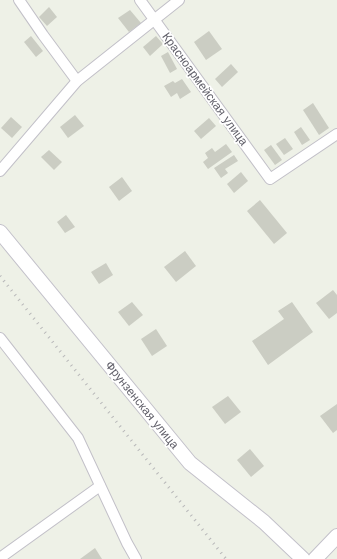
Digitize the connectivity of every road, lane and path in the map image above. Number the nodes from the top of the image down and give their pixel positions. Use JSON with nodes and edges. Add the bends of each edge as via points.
{"nodes":[{"id":1,"x":19,"y":0,"type":"edge"},
{"id":2,"x":140,"y":0,"type":"edge"},
{"id":3,"x":179,"y":0,"type":"edge"},
{"id":4,"x":155,"y":20,"type":"junction"},
{"id":5,"x":77,"y":81,"type":"junction"},
{"id":6,"x":337,"y":134,"type":"edge"},
{"id":7,"x":0,"y":171,"type":"edge"},
{"id":8,"x":0,"y":232,"type":"edge"},
{"id":9,"x":2,"y":344,"type":"edge"},
{"id":10,"x":100,"y":486,"type":"junction"},
{"id":11,"x":337,"y":536,"type":"edge"},
{"id":12,"x":316,"y":557,"type":"edge"},
{"id":13,"x":0,"y":558,"type":"edge"},
{"id":14,"x":136,"y":559,"type":"edge"},
{"id":15,"x":303,"y":559,"type":"edge"}],
"edges":[{"from":1,"to":5,"type":"street"},
{"from":2,"to":4,"type":"street","name":"Красноармейская улица"},
{"from":3,"to":4,"type":"street"},
{"from":4,"to":5,"type":"street"},
{"from":4,"to":6,"type":"street","name":"Красноармейская улица","via":[[270,179]]},
{"from":5,"to":7,"type":"street"},
{"from":8,"to":15,"type":"street","name":"Фрунзенская улица","via":[[190,463],[264,522]]},
{"from":9,"to":10,"type":"street","via":[[78,438]]},
{"from":10,"to":13,"type":"street"},
{"from":10,"to":14,"type":"street"},
{"from":11,"to":12,"type":"street"}]}
